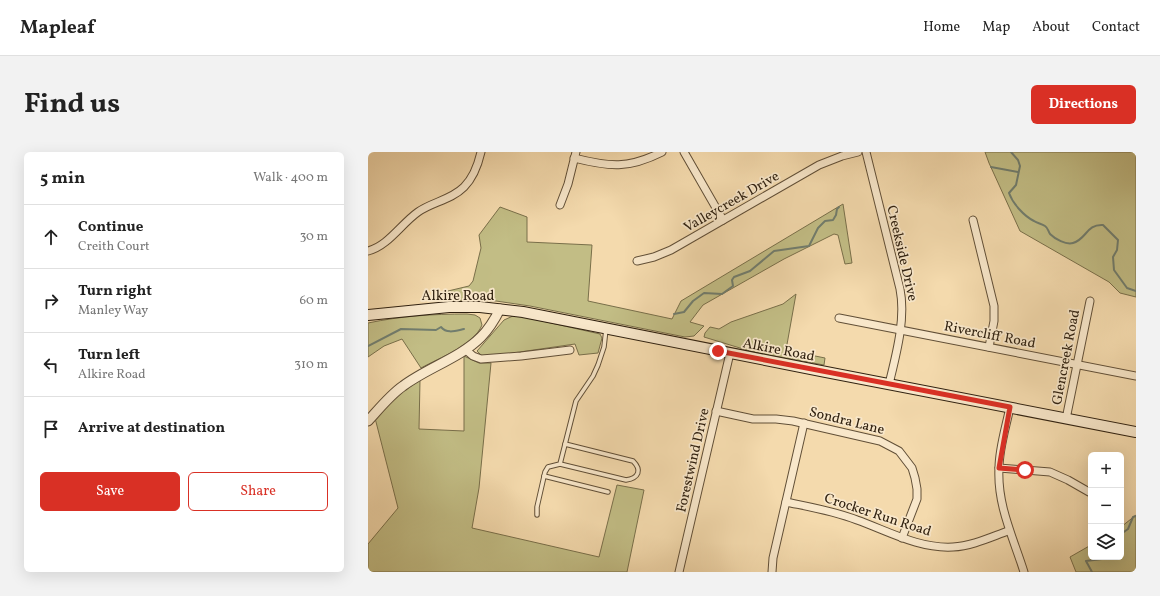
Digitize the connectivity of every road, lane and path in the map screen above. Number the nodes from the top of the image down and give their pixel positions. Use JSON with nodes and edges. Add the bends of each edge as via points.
{"nodes":[{"id":1,"x":481,"y":152,"type":"edge"},
{"id":2,"x":662,"y":152,"type":"edge"},
{"id":3,"x":684,"y":152,"type":"edge"},
{"id":4,"x":858,"y":152,"type":"edge"},
{"id":5,"x":866,"y":152,"type":"edge"},
{"id":6,"x":575,"y":155,"type":"edge"},
{"id":7,"x":560,"y":205,"type":"dead end"},
{"id":8,"x":723,"y":220,"type":"junction"},
{"id":9,"x":973,"y":220,"type":"dead end"},
{"id":10,"x":368,"y":252,"type":"edge"},
{"id":11,"x":637,"y":261,"type":"dead end"},
{"id":12,"x":1090,"y":302,"type":"dead end"},
{"id":13,"x":500,"y":309,"type":"junction"},
{"id":14,"x":368,"y":315,"type":"edge"},
{"id":15,"x":840,"y":318,"type":"dead end"},
{"id":16,"x":606,"y":328,"type":"junction"},
{"id":17,"x":900,"y":330,"type":"junction"},
{"id":18,"x":988,"y":348,"type":"junction"},
{"id":19,"x":466,"y":350,"type":"junction"},
{"id":20,"x":570,"y":350,"type":"dead end"},
{"id":21,"x":730,"y":353,"type":"junction"},
{"id":22,"x":1077,"y":365,"type":"junction"},
{"id":23,"x":1136,"y":376,"type":"edge"},
{"id":24,"x":889,"y":384,"type":"junction"},
{"id":25,"x":1010,"y":407,"type":"junction"},
{"id":26,"x":716,"y":411,"type":"junction"},
{"id":27,"x":1066,"y":418,"type":"junction"},
{"id":28,"x":368,"y":421,"type":"edge"},
{"id":29,"x":804,"y":423,"type":"junction"},
{"id":30,"x":1136,"y":432,"type":"edge"},
{"id":31,"x":565,"y":444,"type":"junction"},
{"id":32,"x":560,"y":464,"type":"junction"},
{"id":33,"x":999,"y":468,"type":"junction"},
{"id":34,"x":544,"y":476,"type":"junction"},
{"id":35,"x":1088,"y":491,"type":"edge"},
{"id":36,"x":608,"y":492,"type":"dead end"},
{"id":37,"x":786,"y":502,"type":"junction"},
{"id":38,"x":537,"y":515,"type":"dead end"},
{"id":39,"x":1008,"y":531,"type":"junction"},
{"id":40,"x":902,"y":538,"type":"junction"},
{"id":41,"x":679,"y":572,"type":"edge"},
{"id":42,"x":772,"y":572,"type":"edge"},
{"id":43,"x":1024,"y":572,"type":"edge"}],
"edges":[{"from":1,"to":10,"type":"street","via":[[471,179],[463,188],[420,211],[383,244]]},
{"from":2,"to":6,"type":"street","via":[[648,159],[617,166]]},
{"from":3,"to":8,"type":"street"},
{"from":4,"to":8,"type":"street","name":"Valleycreek Drive","via":[[819,165]]},
{"from":5,"to":17,"type":"street","name":"Creekside Drive","via":[[900,289],[903,310]]},
{"from":6,"to":7,"type":"street"},
{"from":8,"to":11,"type":"street","name":"Valleycreek Drive","via":[[672,250]]},
{"from":9,"to":18,"type":"street","via":[[994,306],[994,321]]},
{"from":12,"to":22,"type":"street","name":"Glencreek Road"},
{"from":13,"to":14,"type":"main road","name":"Alkire Road","via":[[449,307]]},
{"from":13,"to":16,"type":"main road","name":"Alkire Road","via":[[545,315]]},
{"from":13,"to":19,"type":"street","via":[[482,337]]},
{"from":15,"to":17,"type":"street","name":"Rivercliff Road"},
{"from":16,"to":21,"type":"main road","name":"Alkire Road"},
{"from":16,"to":31,"type":"lane","via":[[598,366],[576,401]]},
{"from":17,"to":18,"type":"street","name":"Rivercliff Road"},
{"from":17,"to":24,"type":"street","name":"Creekside Drive"},
{"from":18,"to":22,"type":"street","name":"Rivercliff Road"},
{"from":19,"to":20,"type":"street","via":[[472,356],[481,359]]},
{"from":19,"to":28,"type":"street","via":[[401,387]]},
{"from":21,"to":24,"type":"main road","name":"Alkire Road"},
{"from":21,"to":26,"type":"street","name":"Forestwind Drive"},
{"from":22,"to":23,"type":"street","name":"Rivercliff Road"},
{"from":22,"to":27,"type":"street","name":"Glencreek Road"},
{"from":24,"to":25,"type":"main road","name":"Alkire Road"},
{"from":25,"to":27,"type":"main road","name":"Alkire Road"},
{"from":25,"to":33,"type":"street"},
{"from":26,"to":29,"type":"street","name":"Sondra Lane","via":[[748,418],[776,418]]},
{"from":26,"to":41,"type":"street","name":"Forestwind Drive"},
{"from":27,"to":30,"type":"main road","name":"Alkire Road"},
{"from":29,"to":37,"type":"street"},
{"from":29,"to":40,"type":"street","name":"Sondra Lane","via":[[880,440],[906,458],[915,478],[916,499]]},
{"from":31,"to":32,"type":"lane"},
{"from":31,"to":32,"type":"lane","via":[[633,461],[638,466],[638,471],[636,476],[626,480]]},
{"from":32,"to":34,"type":"lane","via":[[548,467]]},
{"from":33,"to":35,"type":"street","via":[[1050,472]]},
{"from":33,"to":39,"type":"street","via":[[1000,500]]},
{"from":34,"to":36,"type":"lane"},
{"from":34,"to":38,"type":"lane"},
{"from":37,"to":40,"type":"street","name":"Crocker Run Road","via":[[836,513]]},
{"from":37,"to":42,"type":"street"},
{"from":39,"to":40,"type":"street","name":"Crocker Run Road","via":[[975,543],[954,547],[922,544]]},
{"from":39,"to":43,"type":"street"}]}
